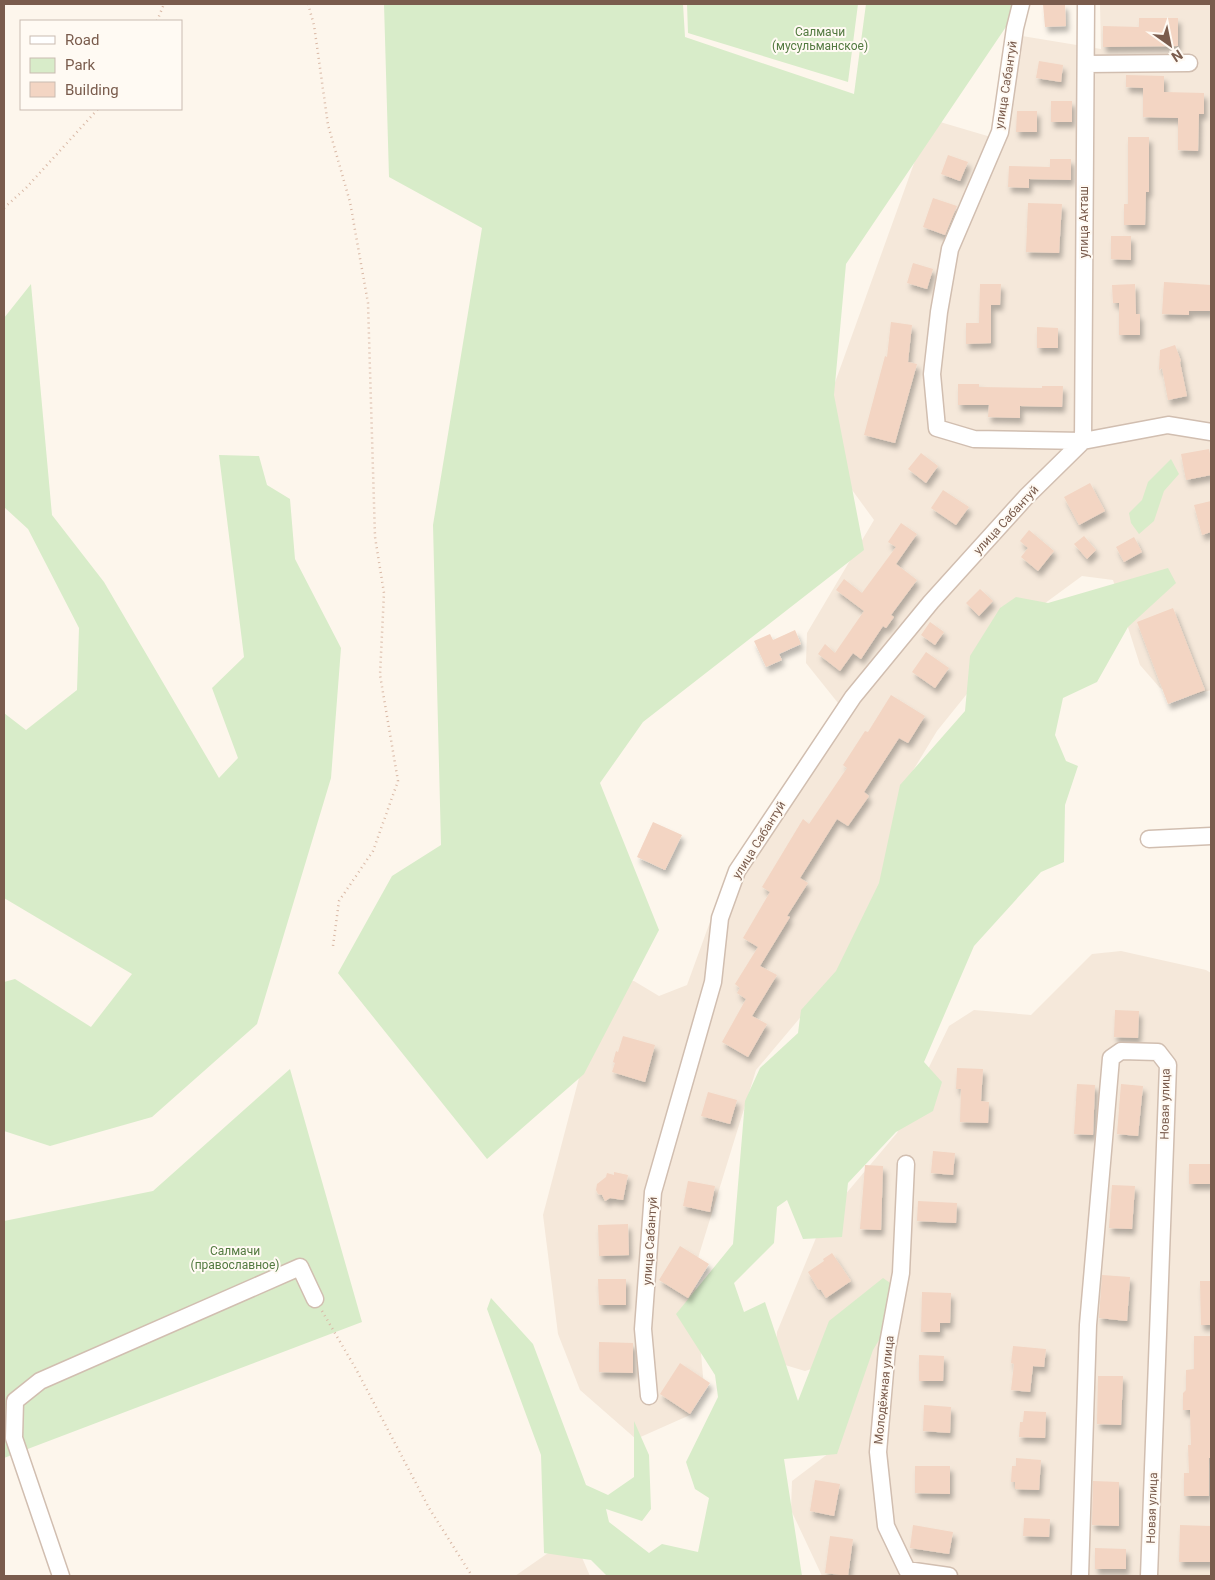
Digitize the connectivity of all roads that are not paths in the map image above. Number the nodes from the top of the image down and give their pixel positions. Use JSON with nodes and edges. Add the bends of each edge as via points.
{"nodes":[{"id":1,"x":1021,"y":4,"type":"edge"},
{"id":2,"x":1086,"y":4,"type":"edge"},
{"id":3,"x":1189,"y":63,"type":"dead end"},
{"id":4,"x":1086,"y":64,"type":"junction"},
{"id":5,"x":1211,"y":432,"type":"edge"},
{"id":6,"x":1083,"y":441,"type":"junction"},
{"id":7,"x":1211,"y":836,"type":"edge"},
{"id":8,"x":1149,"y":839,"type":"dead end"},
{"id":9,"x":906,"y":1164,"type":"dead end"},
{"id":10,"x":315,"y":1299,"type":"road end"},
{"id":11,"x":649,"y":1396,"type":"dead end"},
{"id":12,"x":9,"y":1434,"type":"edge"},
{"id":13,"x":61,"y":1576,"type":"edge"},
{"id":14,"x":949,"y":1576,"type":"edge"},
{"id":15,"x":1080,"y":1576,"type":"edge"},
{"id":16,"x":1149,"y":1576,"type":"edge"}],
"edges":[{"from":1,"to":6,"type":"street","name":"улица Сабантуй","via":[[1000,132],[950,248],[932,374],[937,428],[974,439]]},
{"from":2,"to":4,"type":"street","name":"улица Акташ"},
{"from":3,"to":4,"type":"street"},
{"from":4,"to":6,"type":"street","name":"улица Акташ"},
{"from":5,"to":6,"type":"street","name":"улица Сабантуй","via":[[1168,425]]},
{"from":6,"to":11,"type":"street","name":"улица Сабантуй","via":[[1026,497],[931,602],[853,697],[737,871],[720,918],[713,982],[653,1192],[643,1329]]},
{"from":7,"to":8,"type":"street"},
{"from":9,"to":14,"type":"street","name":"Молодёжная улица","via":[[901,1273],[887,1349],[878,1452],[886,1526],[907,1570]]},
{"from":10,"to":12,"type":"street","via":[[300,1267],[40,1382],[16,1401]]},
{"from":12,"to":13,"type":"street"},
{"from":15,"to":16,"type":"street","name":"Новая улица","via":[[1088,1325],[1111,1058],[1121,1051],[1158,1052],[1168,1065]]}]}
